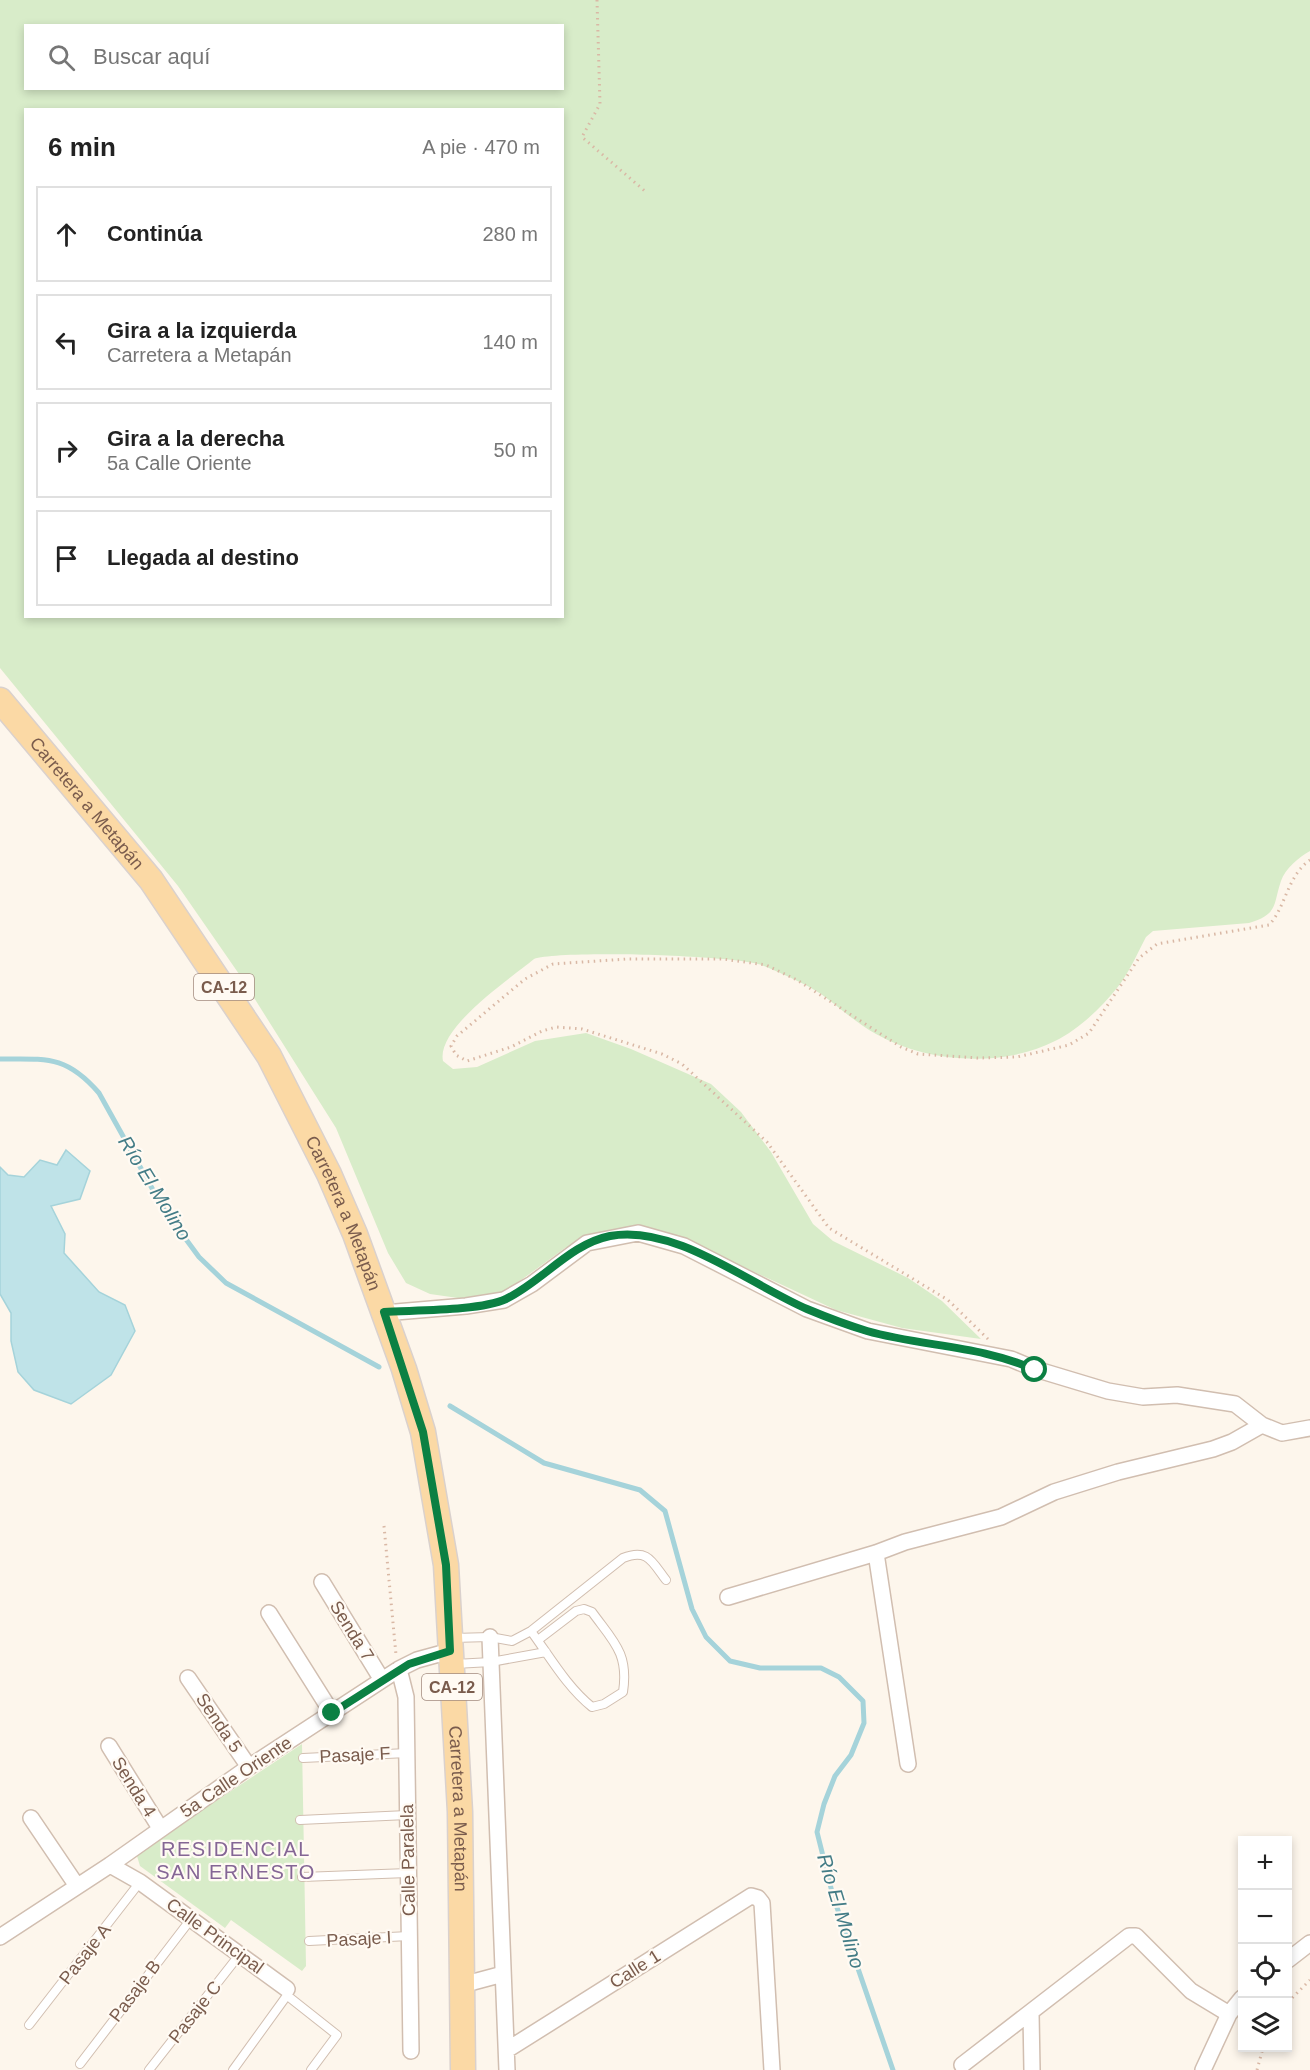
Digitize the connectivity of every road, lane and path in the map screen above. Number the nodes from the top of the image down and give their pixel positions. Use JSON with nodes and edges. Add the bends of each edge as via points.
{"nodes":[{"id":1,"x":597,"y":0,"type":"edge"},
{"id":2,"x":646,"y":192,"type":"dead end"},
{"id":3,"x":0,"y":700,"type":"edge"},
{"id":4,"x":1310,"y":860,"type":"edge"},
{"id":5,"x":384,"y":1312,"type":"junction"},
{"id":6,"x":1006,"y":1358,"type":"junction"},
{"id":7,"x":1262,"y":1425,"type":"junction"},
{"id":8,"x":1310,"y":1428,"type":"edge"},
{"id":9,"x":384,"y":1526,"type":"dead end"},
{"id":10,"x":876,"y":1553,"type":"junction"},
{"id":11,"x":666,"y":1580,"type":"dead end"},
{"id":12,"x":322,"y":1582,"type":"dead end"},
{"id":13,"x":728,"y":1598,"type":"dead end"},
{"id":14,"x":270,"y":1613,"type":"dead end"},
{"id":15,"x":531,"y":1631,"type":"junction"},
{"id":16,"x":490,"y":1637,"type":"junction"},
{"id":17,"x":538,"y":1640,"type":"junction"},
{"id":18,"x":450,"y":1651,"type":"junction"},
{"id":19,"x":546,"y":1652,"type":"junction"},
{"id":20,"x":491,"y":1662,"type":"junction"},
{"id":21,"x":399,"y":1669,"type":"junction"},
{"id":22,"x":189,"y":1678,"type":"dead end"},
{"id":23,"x":382,"y":1680,"type":"junction"},
{"id":24,"x":332,"y":1713,"type":"junction"},
{"id":25,"x":109,"y":1746,"type":"dead end"},
{"id":26,"x":406,"y":1753,"type":"junction"},
{"id":27,"x":303,"y":1758,"type":"dead end"},
{"id":28,"x":908,"y":1764,"type":"dead end"},
{"id":29,"x":249,"y":1767,"type":"junction"},
{"id":30,"x":407,"y":1815,"type":"junction"},
{"id":31,"x":31,"y":1818,"type":"dead end"},
{"id":32,"x":300,"y":1820,"type":"dead end"},
{"id":33,"x":160,"y":1828,"type":"junction"},
{"id":34,"x":111,"y":1865,"type":"junction"},
{"id":35,"x":408,"y":1873,"type":"junction"},
{"id":36,"x":302,"y":1877,"type":"dead end"},
{"id":37,"x":141,"y":1882,"type":"junction"},
{"id":38,"x":76,"y":1886,"type":"junction"},
{"id":39,"x":191,"y":1919,"type":"junction"},
{"id":40,"x":410,"y":1936,"type":"junction"},
{"id":41,"x":0,"y":1937,"type":"edge"},
{"id":42,"x":309,"y":1941,"type":"dead end"},
{"id":43,"x":1310,"y":1943,"type":"edge"},
{"id":44,"x":240,"y":1954,"type":"junction"},
{"id":45,"x":1292,"y":1956,"type":"edge"},
{"id":46,"x":503,"y":1974,"type":"junction"},
{"id":47,"x":1310,"y":1980,"type":"edge"},
{"id":48,"x":462,"y":1985,"type":"junction"},
{"id":49,"x":288,"y":1993,"type":"junction"},
{"id":50,"x":1291,"y":1998,"type":"edge"},
{"id":51,"x":1238,"y":2003,"type":"edge"},
{"id":52,"x":1031,"y":2013,"type":"junction"},
{"id":53,"x":1229,"y":2014,"type":"junction"},
{"id":54,"x":29,"y":2025,"type":"dead end"},
{"id":55,"x":507,"y":2050,"type":"junction"},
{"id":56,"x":411,"y":2051,"type":"dead end"},
{"id":57,"x":1262,"y":2052,"type":"edge"},
{"id":58,"x":80,"y":2064,"type":"dead end"},
{"id":59,"x":962,"y":2065,"type":"dead end"},
{"id":60,"x":149,"y":2070,"type":"edge"},
{"id":61,"x":233,"y":2070,"type":"edge"},
{"id":62,"x":311,"y":2070,"type":"edge"},
{"id":63,"x":464,"y":2070,"type":"edge"},
{"id":64,"x":507,"y":2070,"type":"edge"},
{"id":65,"x":771,"y":2070,"type":"edge"},
{"id":66,"x":1032,"y":2070,"type":"edge"},
{"id":67,"x":1203,"y":2070,"type":"edge"},
{"id":68,"x":1257,"y":2070,"type":"edge"}],
"edges":[{"from":1,"to":2,"type":"path","via":[[600,104],[582,137]]},
{"from":3,"to":5,"type":"main road","name":"Carretera a Metapán","number":"CA-12","via":[[151,880],[269,1056],[329,1174]]},
{"from":4,"to":6,"type":"path","via":[[1291,883],[1269,925],[1157,944],[1134,966],[1089,1034],[1069,1045],[1017,1058],[918,1054],[797,980],[766,966],[723,959],[553,964],[525,979],[457,1036],[451,1046],[456,1055],[467,1061],[556,1027],[582,1029],[682,1064],[766,1142],[829,1228],[948,1300]]},
{"from":5,"to":6,"type":"street","via":[[504,1300],[587,1243],[638,1233],[684,1246],[807,1309],[868,1331]]},
{"from":5,"to":18,"type":"main road","name":"Carretera a Metapán","number":"CA-12","via":[[423,1432],[446,1565]]},
{"from":6,"to":7,"type":"street","via":[[1108,1391],[1143,1397],[1177,1395],[1235,1404]]},
{"from":7,"to":8,"type":"street","via":[[1282,1433]]},
{"from":7,"to":10,"type":"street","via":[[1223,1445],[1118,1472],[1054,1492],[1001,1517]]},
{"from":9,"to":21,"type":"path"},
{"from":10,"to":13,"type":"street"},
{"from":10,"to":28,"type":"street"},
{"from":11,"to":15,"type":"lane","via":[[648,1557],[636,1553],[623,1558]]},
{"from":12,"to":23,"type":"street","name":"Senda 7"},
{"from":14,"to":24,"type":"street"},
{"from":15,"to":16,"type":"lane","via":[[512,1641]]},
{"from":15,"to":17,"type":"lane"},
{"from":16,"to":18,"type":"lane"},
{"from":16,"to":20,"type":"street"},
{"from":17,"to":19,"type":"lane"},
{"from":17,"to":19,"type":"lane","via":[[576,1611],[592,1612],[622,1653],[623,1692],[592,1707]]},
{"from":18,"to":20,"type":"lane"},
{"from":18,"to":21,"type":"street","name":"5a Calle Oriente"},
{"from":18,"to":48,"type":"main road","name":"Carretera a Metapán","number":"CA-12","via":[[460,1812]]},
{"from":19,"to":20,"type":"lane"},
{"from":20,"to":46,"type":"street"},
{"from":21,"to":23,"type":"street","name":"5a Calle Oriente"},
{"from":21,"to":26,"type":"street","name":"Calle Paralela","via":[[406,1697]]},
{"from":22,"to":29,"type":"street","name":"Senda 5"},
{"from":23,"to":24,"type":"street","name":"5a Calle Oriente"},
{"from":24,"to":29,"type":"street","name":"5a Calle Oriente"},
{"from":25,"to":33,"type":"street","name":"Senda 4"},
{"from":26,"to":27,"type":"lane","name":"Pasaje F"},
{"from":26,"to":30,"type":"street","name":"Calle Paralela"},
{"from":29,"to":33,"type":"street","name":"5a Calle Oriente"},
{"from":30,"to":32,"type":"lane"},
{"from":30,"to":35,"type":"street","name":"Calle Paralela"},
{"from":31,"to":38,"type":"street"},
{"from":33,"to":34,"type":"street","name":"5a Calle Oriente"},
{"from":34,"to":37,"type":"street","name":"Calle Principal"},
{"from":34,"to":38,"type":"street","name":"5a Calle Oriente"},
{"from":35,"to":36,"type":"lane"},
{"from":35,"to":40,"type":"street","name":"Calle Paralela"},
{"from":37,"to":39,"type":"street","name":"Calle Principal"},
{"from":37,"to":54,"type":"lane","name":"Pasaje A"},
{"from":38,"to":41,"type":"street","name":"5a Calle Oriente"},
{"from":39,"to":44,"type":"street","name":"Calle Principal"},
{"from":39,"to":58,"type":"lane","name":"Pasaje B"},
{"from":40,"to":42,"type":"lane","name":"Pasaje I"},
{"from":40,"to":56,"type":"street","name":"Calle Paralela"},
{"from":43,"to":45,"type":"street"},
{"from":44,"to":49,"type":"street","name":"Calle Principal"},
{"from":44,"to":60,"type":"lane","name":"Pasaje C"},
{"from":46,"to":48,"type":"street"},
{"from":46,"to":55,"type":"street"},
{"from":47,"to":50,"type":"path"},
{"from":48,"to":63,"type":"main road","name":"Carretera a Metapán","number":"CA-12"},
{"from":49,"to":61,"type":"lane"},
{"from":49,"to":62,"type":"lane","name":"Calle Principal","via":[[337,2035]]},
{"from":51,"to":53,"type":"street"},
{"from":52,"to":53,"type":"street","via":[[1133,1935],[1200,1999]]},
{"from":52,"to":59,"type":"street"},
{"from":52,"to":66,"type":"street"},
{"from":53,"to":67,"type":"street"},
{"from":55,"to":64,"type":"street"},
{"from":55,"to":65,"type":"street","name":"Calle 1","via":[[751,1896],[762,1903]]},
{"from":57,"to":68,"type":"path"}]}
